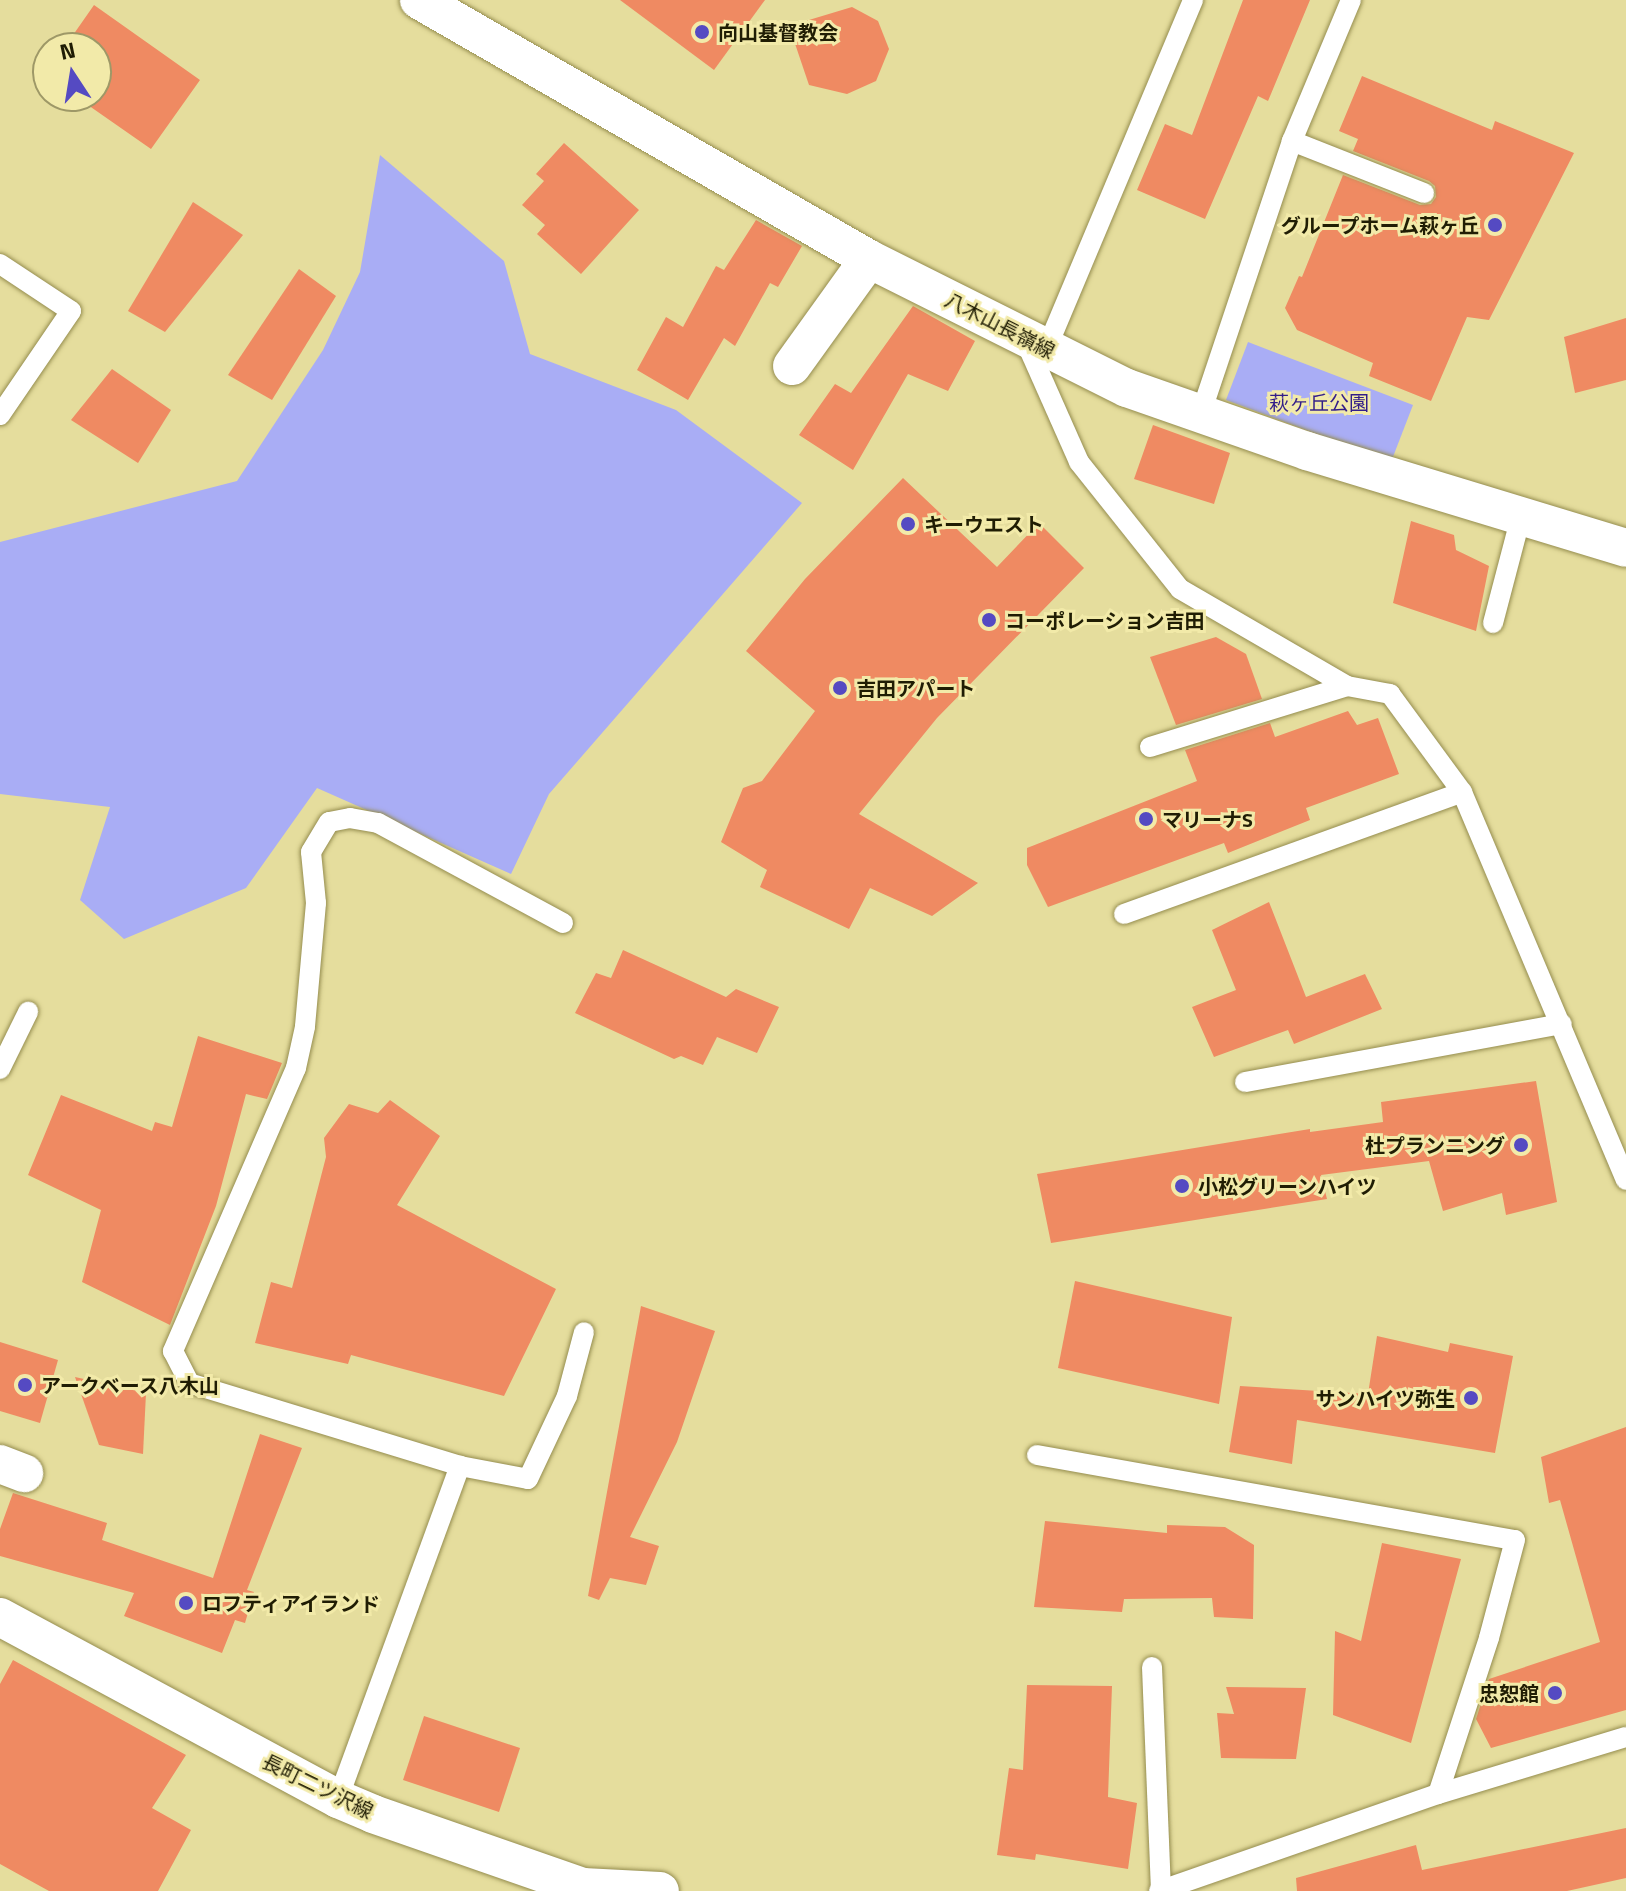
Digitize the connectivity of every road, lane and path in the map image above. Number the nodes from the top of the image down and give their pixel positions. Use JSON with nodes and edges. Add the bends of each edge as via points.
{"nodes":[{"id":1,"x":1193,"y":0,"type":"edge"},
{"id":2,"x":1351,"y":0,"type":"edge"},
{"id":3,"x":437,"y":4,"type":"edge"},
{"id":4,"x":1292,"y":141,"type":"junction"},
{"id":5,"x":1424,"y":193,"type":"dead end"},
{"id":6,"x":869,"y":259,"type":"junction"},
{"id":7,"x":0,"y":264,"type":"edge"},
{"id":8,"x":1035,"y":343,"type":"junction"},
{"id":9,"x":792,"y":366,"type":"dead end"},
{"id":10,"x":1201,"y":413,"type":"junction"},
{"id":11,"x":0,"y":415,"type":"edge"},
{"id":12,"x":1521,"y":516,"type":"junction"},
{"id":13,"x":1626,"y":548,"type":"edge"},
{"id":14,"x":1493,"y":623,"type":"dead end"},
{"id":15,"x":1347,"y":686,"type":"junction"},
{"id":16,"x":1150,"y":747,"type":"dead end"},
{"id":17,"x":1462,"y":792,"type":"junction"},
{"id":18,"x":1124,"y":914,"type":"dead end"},
{"id":19,"x":563,"y":923,"type":"dead end"},
{"id":20,"x":28,"y":1012,"type":"dead end"},
{"id":21,"x":1562,"y":1024,"type":"junction"},
{"id":22,"x":0,"y":1069,"type":"edge"},
{"id":23,"x":1245,"y":1082,"type":"dead end"},
{"id":24,"x":1626,"y":1180,"type":"edge"},
{"id":25,"x":584,"y":1332,"type":"dead end"},
{"id":26,"x":1037,"y":1455,"type":"dead end"},
{"id":27,"x":460,"y":1466,"type":"junction"},
{"id":28,"x":0,"y":1617,"type":"edge"},
{"id":29,"x":1152,"y":1667,"type":"dead end"},
{"id":30,"x":1626,"y":1737,"type":"edge"},
{"id":31,"x":1438,"y":1794,"type":"junction"},
{"id":32,"x":338,"y":1799,"type":"junction"},
{"id":33,"x":582,"y":1889,"type":"edge"},
{"id":34,"x":660,"y":1891,"type":"edge"},
{"id":35,"x":1160,"y":1891,"type":"edge"}],
"edges":[{"from":1,"to":8,"type":"lane"},
{"from":2,"to":4,"type":"lane"},
{"from":3,"to":6,"type":"street","name":"八木山長嶺線"},
{"from":4,"to":5,"type":"lane"},
{"from":4,"to":10,"type":"lane"},
{"from":6,"to":8,"type":"street","name":"八木山長嶺線"},
{"from":6,"to":9,"type":"street"},
{"from":7,"to":11,"type":"lane","via":[[71,311]]},
{"from":8,"to":10,"type":"street","name":"八木山長嶺線","via":[[1127,388]]},
{"from":8,"to":15,"type":"lane","via":[[1079,462],[1180,589]]},
{"from":10,"to":12,"type":"street","name":"八木山長嶺線"},
{"from":12,"to":13,"type":"street","name":"八木山長嶺線"},
{"from":12,"to":14,"type":"lane"},
{"from":15,"to":16,"type":"lane"},
{"from":15,"to":17,"type":"lane","via":[[1390,694]]},
{"from":17,"to":18,"type":"lane"},
{"from":17,"to":21,"type":"lane"},
{"from":19,"to":27,"type":"lane","via":[[378,823],[350,818],[329,822],[311,852],[316,903],[305,1027],[296,1068],[173,1351],[189,1383]]},
{"from":20,"to":22,"type":"lane"},
{"from":21,"to":23,"type":"lane"},
{"from":21,"to":24,"type":"lane"},
{"from":25,"to":27,"type":"lane","via":[[567,1396],[528,1479]]},
{"from":26,"to":31,"type":"lane","via":[[1515,1540]]},
{"from":27,"to":32,"type":"lane"},
{"from":28,"to":32,"type":"street","name":"長町二ツ沢線"},
{"from":29,"to":35,"type":"lane"},
{"from":30,"to":31,"type":"lane"},
{"from":31,"to":35,"type":"lane"},
{"from":32,"to":33,"type":"street","name":"長町二ツ沢線"},
{"from":33,"to":34,"type":"street","name":"長町二ツ沢線"}]}
